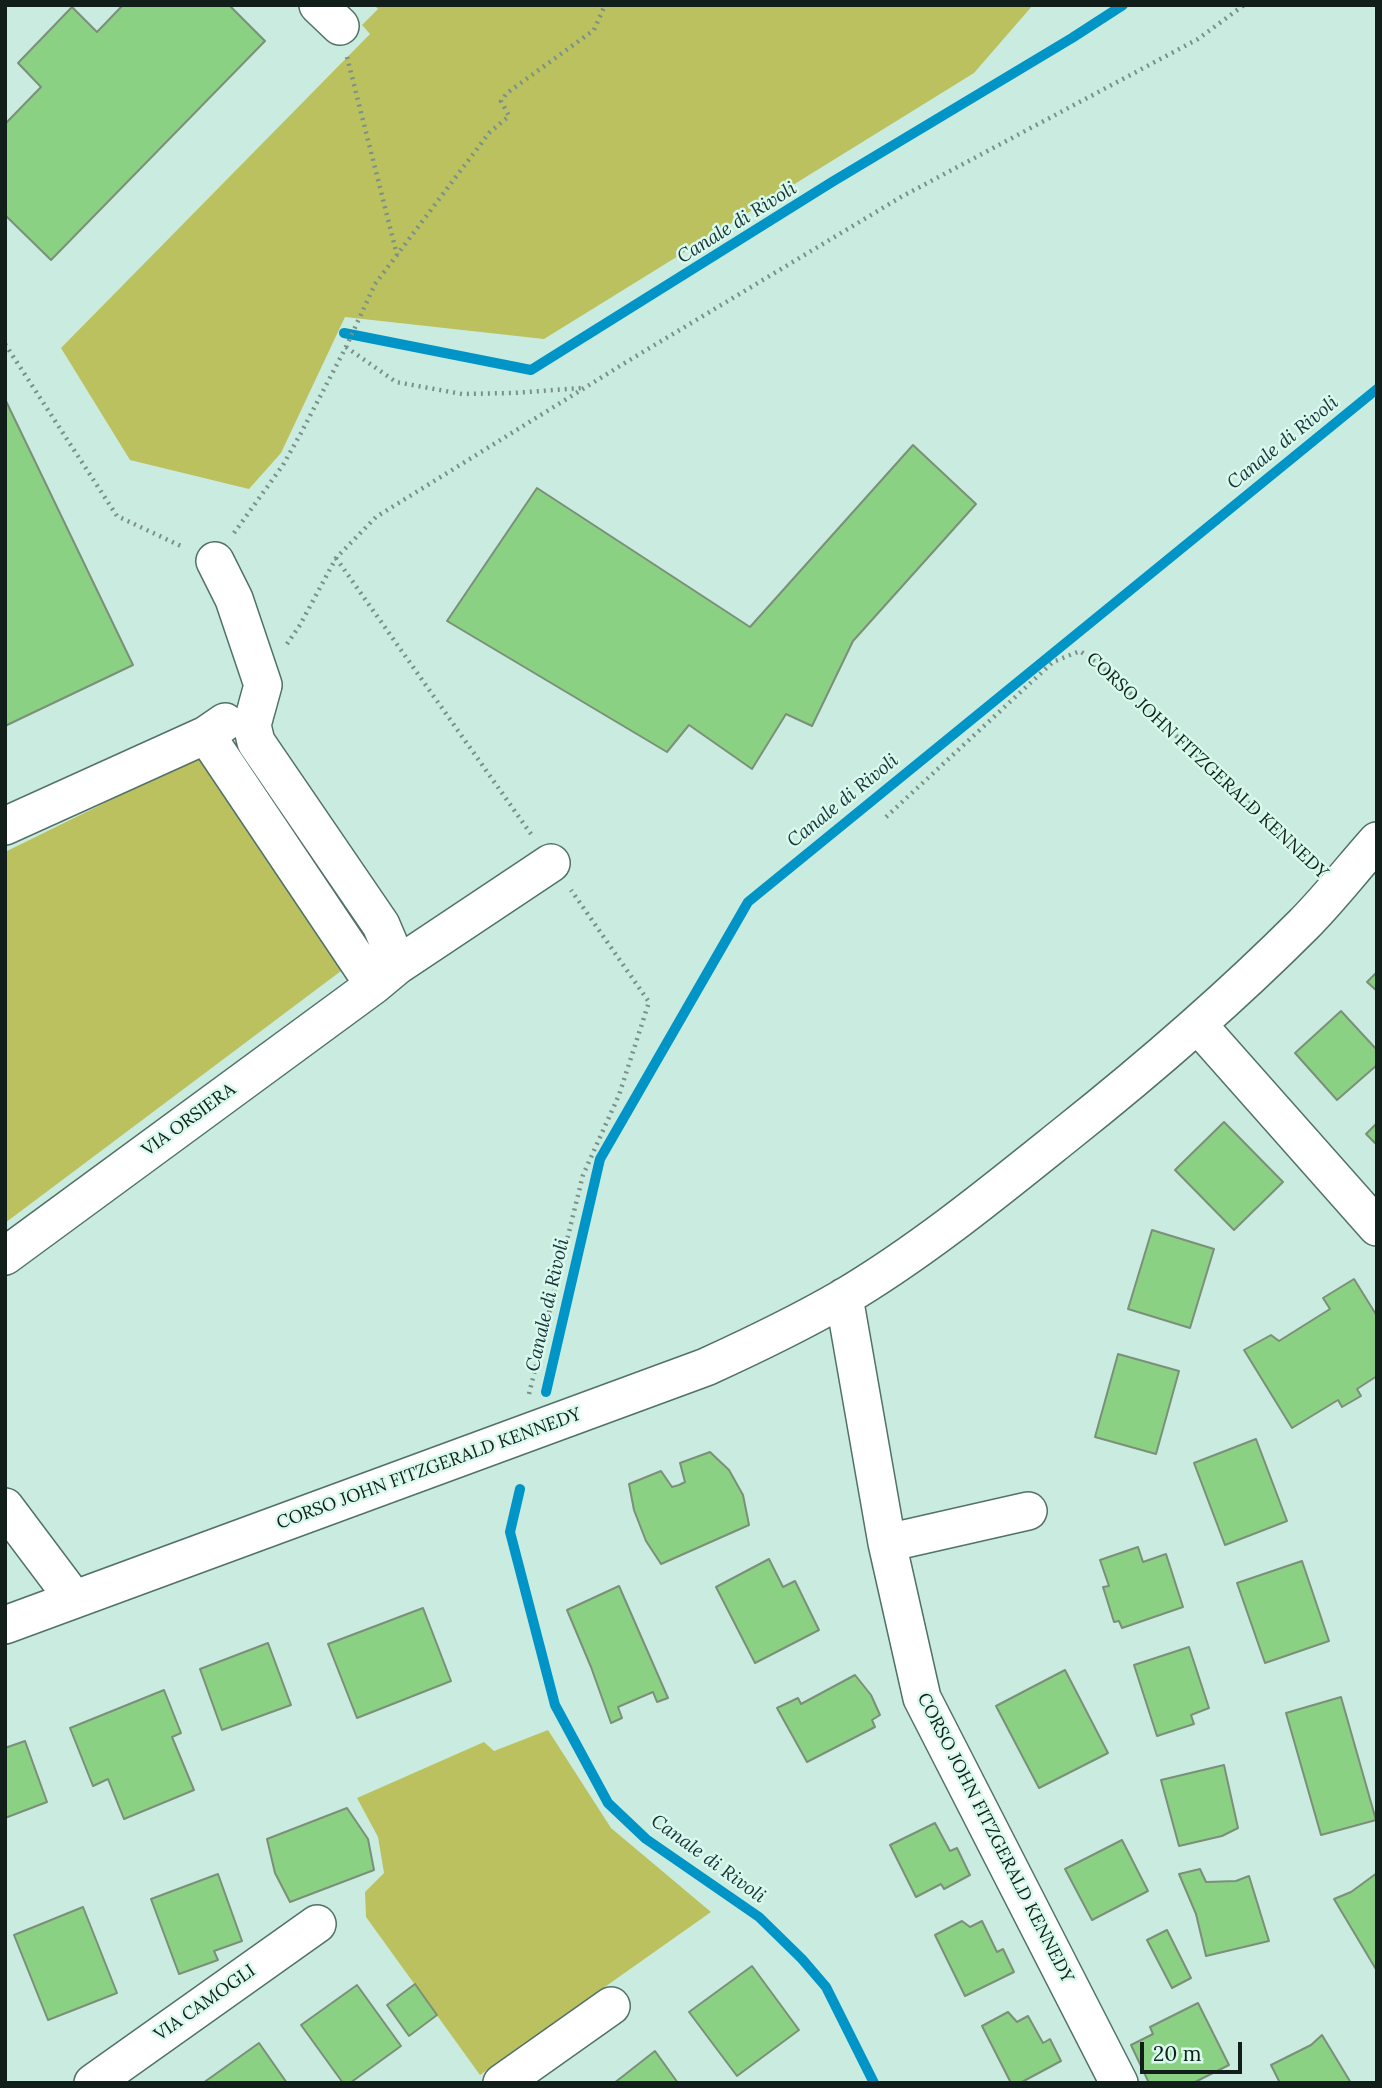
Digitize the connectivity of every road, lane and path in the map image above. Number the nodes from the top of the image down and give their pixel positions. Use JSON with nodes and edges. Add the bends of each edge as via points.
{"nodes":[{"id":1,"x":605,"y":5,"type":"edge"},
{"id":2,"x":1244,"y":5,"type":"edge"},
{"id":3,"x":329,"y":16,"type":"edge"},
{"id":4,"x":397,"y":256,"type":"junction"},
{"id":5,"x":5,"y":344,"type":"edge"},
{"id":6,"x":346,"y":347,"type":"junction"},
{"id":7,"x":584,"y":387,"type":"junction"},
{"id":8,"x":336,"y":558,"type":"junction"},
{"id":9,"x":215,"y":561,"type":"junction"},
{"id":10,"x":263,"y":685,"type":"junction"},
{"id":11,"x":206,"y":735,"type":"junction"},
{"id":12,"x":886,"y":817,"type":"dead end"},
{"id":13,"x":5,"y":826,"type":"edge"},
{"id":14,"x":1377,"y":841,"type":"edge"},
{"id":15,"x":551,"y":863,"type":"junction"},
{"id":16,"x":1338,"y":886,"type":"junction"},
{"id":17,"x":386,"y":975,"type":"junction"},
{"id":18,"x":1198,"y":1025,"type":"junction"},
{"id":19,"x":1377,"y":1227,"type":"edge"},
{"id":20,"x":5,"y":1256,"type":"edge"},
{"id":21,"x":844,"y":1297,"type":"junction"},
{"id":22,"x":523,"y":1436,"type":"junction"},
{"id":23,"x":5,"y":1507,"type":"edge"},
{"id":24,"x":1028,"y":1511,"type":"dead end"},
{"id":25,"x":887,"y":1543,"type":"junction"},
{"id":26,"x":74,"y":1599,"type":"junction"},
{"id":27,"x":5,"y":1625,"type":"edge"},
{"id":28,"x":317,"y":1924,"type":"dead end"},
{"id":29,"x":611,"y":2006,"type":"dead end"},
{"id":30,"x":93,"y":2083,"type":"edge"},
{"id":31,"x":502,"y":2083,"type":"edge"},
{"id":32,"x":1119,"y":2083,"type":"edge"}],
"edges":[{"from":1,"to":4,"type":"path","via":[[594,30],[507,93],[501,101],[509,116],[489,133]]},
{"from":2,"to":7,"type":"path","via":[[1198,39],[901,197]]},
{"from":3,"to":4,"type":"path"},
{"from":4,"to":6,"type":"path","via":[[375,284]]},
{"from":5,"to":9,"type":"path","via":[[117,516]]},
{"from":6,"to":7,"type":"path","via":[[396,382],[462,394]]},
{"from":6,"to":9,"type":"path","via":[[283,465]]},
{"from":7,"to":8,"type":"path","via":[[376,516]]},
{"from":8,"to":10,"type":"path"},
{"from":8,"to":15,"type":"path"},
{"from":9,"to":10,"type":"street","via":[[234,599]]},
{"from":10,"to":11,"type":"street","via":[[239,713]]},
{"from":10,"to":17,"type":"street","via":[[252,725],[256,742],[381,925]]},
{"from":11,"to":13,"type":"street"},
{"from":11,"to":17,"type":"street"},
{"from":12,"to":16,"type":"path","name":"CORSO JOHN FITZGERALD KENNEDY","via":[[1053,662],[1080,651]]},
{"from":14,"to":16,"type":"street","name":"CORSO JOHN FITZGERALD KENNEDY"},
{"from":15,"to":17,"type":"street","name":"VIA ORSIERA"},
{"from":15,"to":22,"type":"path","via":[[649,1002],[620,1095],[583,1175],[530,1388]]},
{"from":16,"to":18,"type":"street","name":"CORSO JOHN FITZGERALD KENNEDY"},
{"from":17,"to":20,"type":"street","name":"VIA ORSIERA"},
{"from":18,"to":19,"type":"street"},
{"from":18,"to":21,"type":"street","name":"CORSO JOHN FITZGERALD KENNEDY","via":[[988,1197]]},
{"from":21,"to":22,"type":"street","name":"CORSO JOHN FITZGERALD KENNEDY","via":[[706,1367]]},
{"from":21,"to":25,"type":"street","name":"CORSO JOHN FITZGERALD KENNEDY"},
{"from":22,"to":26,"type":"street","name":"CORSO JOHN FITZGERALD KENNEDY"},
{"from":23,"to":26,"type":"street"},
{"from":24,"to":25,"type":"street"},
{"from":25,"to":32,"type":"street","name":"CORSO JOHN FITZGERALD KENNEDY","via":[[922,1698]]},
{"from":26,"to":27,"type":"street","name":"CORSO JOHN FITZGERALD KENNEDY"},
{"from":28,"to":30,"type":"street","name":"VIA CAMOGLI"},
{"from":29,"to":31,"type":"street"}]}
